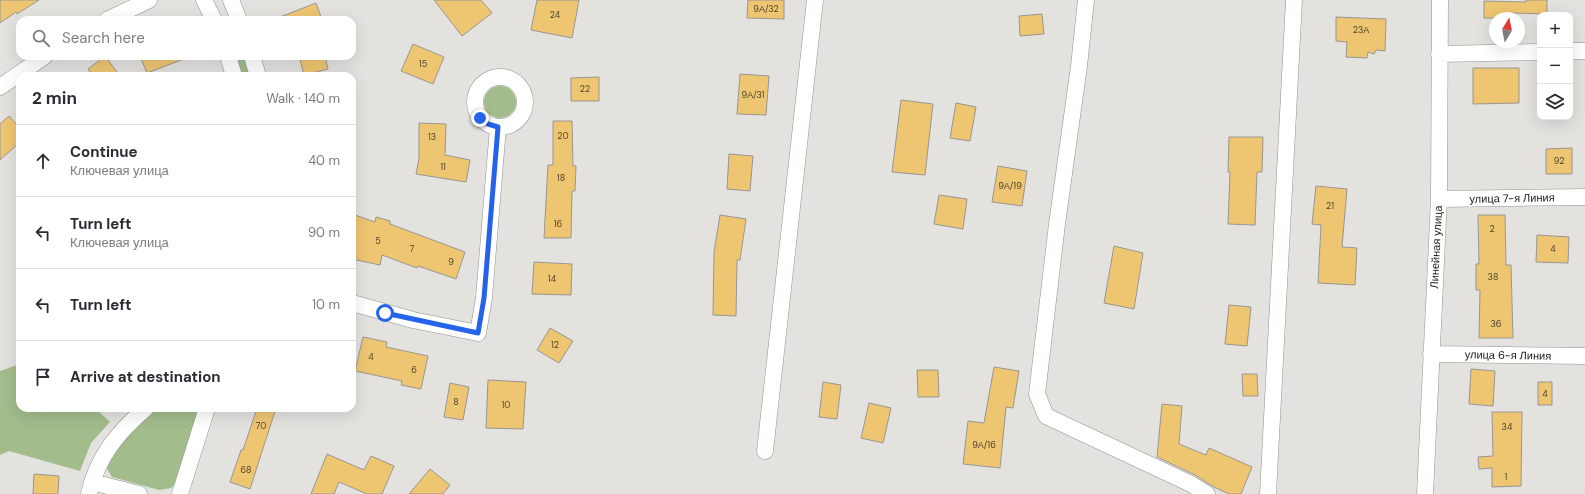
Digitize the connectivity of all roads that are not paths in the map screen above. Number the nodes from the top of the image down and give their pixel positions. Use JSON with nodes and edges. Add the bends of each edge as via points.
{"nodes":[{"id":1,"x":149,"y":0,"type":"edge"},
{"id":2,"x":204,"y":0,"type":"edge"},
{"id":3,"x":230,"y":0,"type":"edge"},
{"id":4,"x":815,"y":0,"type":"edge"},
{"id":5,"x":1086,"y":0,"type":"edge"},
{"id":6,"x":1294,"y":0,"type":"edge"},
{"id":7,"x":1440,"y":0,"type":"edge"},
{"id":8,"x":115,"y":16,"type":"edge"},
{"id":9,"x":212,"y":16,"type":"edge"},
{"id":10,"x":238,"y":16,"type":"edge"},
{"id":11,"x":1585,"y":51,"type":"edge"},
{"id":12,"x":1537,"y":52,"type":"edge"},
{"id":13,"x":1573,"y":52,"type":"edge"},
{"id":14,"x":1439,"y":54,"type":"junction"},
{"id":15,"x":39,"y":60,"type":"edge"},
{"id":16,"x":229,"y":60,"type":"edge"},
{"id":17,"x":253,"y":60,"type":"edge"},
{"id":18,"x":22,"y":72,"type":"edge"},
{"id":19,"x":233,"y":72,"type":"edge"},
{"id":20,"x":257,"y":72,"type":"edge"},
{"id":21,"x":16,"y":76,"type":"edge"},
{"id":22,"x":0,"y":87,"type":"edge"},
{"id":23,"x":498,"y":127,"type":"dead end"},
{"id":24,"x":1585,"y":197,"type":"edge"},
{"id":25,"x":1439,"y":199,"type":"junction"},
{"id":26,"x":356,"y":304,"type":"edge"},
{"id":27,"x":1431,"y":354,"type":"junction"},
{"id":28,"x":1585,"y":356,"type":"edge"},
{"id":29,"x":142,"y":412,"type":"edge"},
{"id":30,"x":206,"y":412,"type":"edge"},
{"id":31,"x":765,"y":451,"type":"dead end"},
{"id":32,"x":90,"y":488,"type":"edge"},
{"id":33,"x":139,"y":494,"type":"edge"},
{"id":34,"x":180,"y":494,"type":"edge"},
{"id":35,"x":1207,"y":494,"type":"edge"},
{"id":36,"x":1268,"y":494,"type":"edge"},
{"id":37,"x":1424,"y":494,"type":"edge"}],
"edges":[{"from":1,"to":8,"type":"street"},
{"from":2,"to":9,"type":"street"},
{"from":3,"to":10,"type":"street"},
{"from":4,"to":31,"type":"street"},
{"from":5,"to":35,"type":"street","via":[[1037,394],[1046,416],[1191,484]]},
{"from":6,"to":36,"type":"street"},
{"from":7,"to":14,"type":"street","name":"Линейная улица"},
{"from":11,"to":13,"type":"street"},
{"from":12,"to":14,"type":"street"},
{"from":14,"to":25,"type":"street","name":"Линейная улица"},
{"from":15,"to":18,"type":"street"},
{"from":16,"to":19,"type":"street"},
{"from":17,"to":20,"type":"street"},
{"from":21,"to":22,"type":"street"},
{"from":23,"to":26,"type":"street","via":[[484,298],[478,333],[413,320]]},
{"from":24,"to":25,"type":"street","name":"улица 7-я Линия"},
{"from":25,"to":27,"type":"street","name":"Линейная улица"},
{"from":27,"to":28,"type":"street","name":"улица 6-я Линия"},
{"from":27,"to":37,"type":"street","name":"Линейная улица"},
{"from":29,"to":32,"type":"street","via":[[118,433],[103,456]]},
{"from":30,"to":34,"type":"street"},
{"from":32,"to":33,"type":"street"}]}
